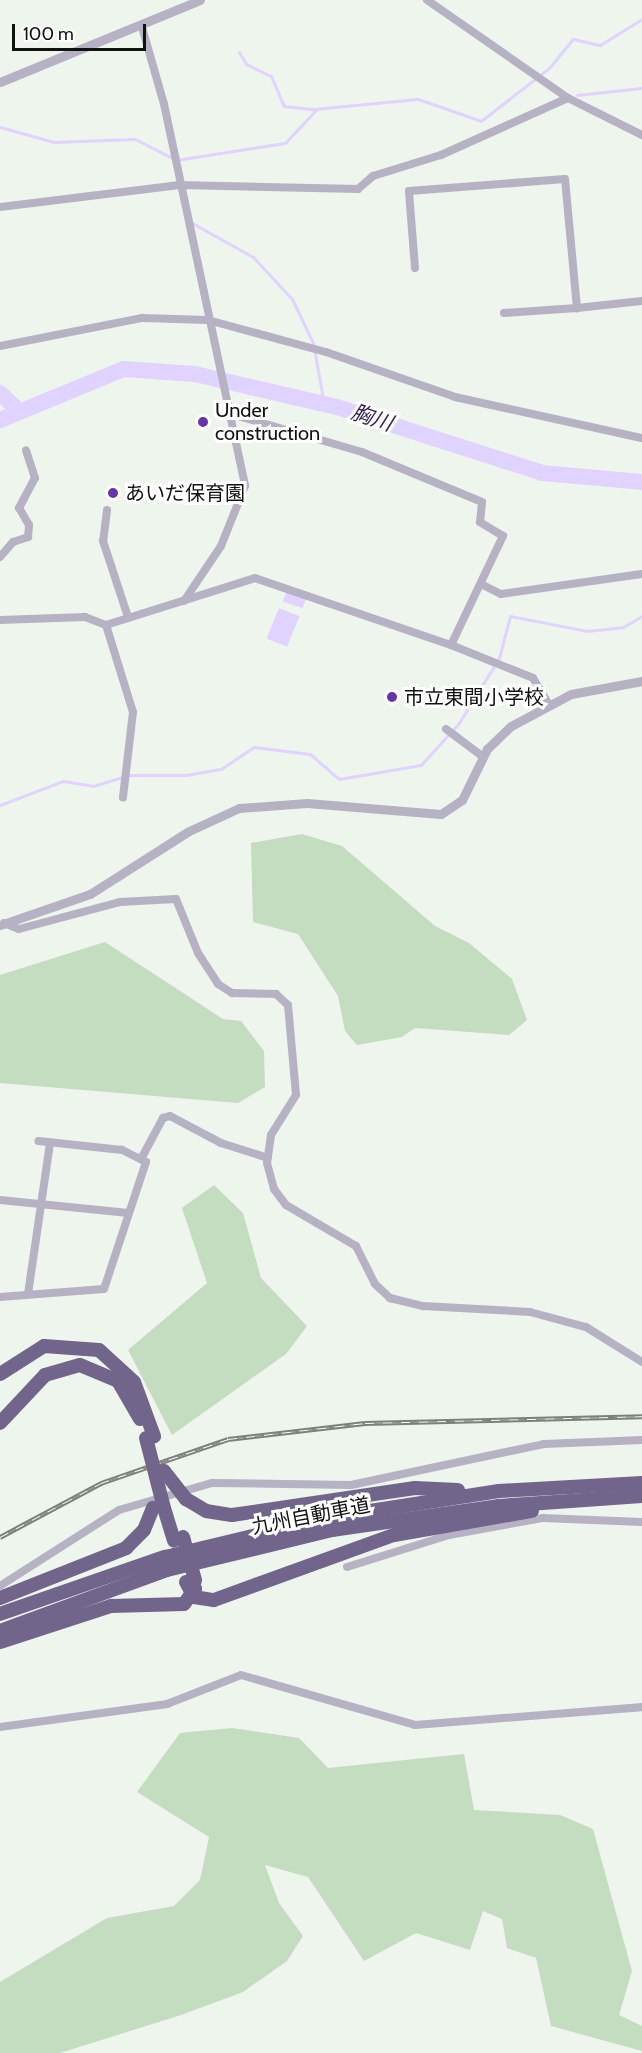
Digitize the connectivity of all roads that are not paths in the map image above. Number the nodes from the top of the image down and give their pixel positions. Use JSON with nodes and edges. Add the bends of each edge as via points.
{"nodes":[{"id":1,"x":200,"y":0,"type":"edge"},
{"id":2,"x":428,"y":0,"type":"edge"},
{"id":3,"x":142,"y":27,"type":"junction"},
{"id":4,"x":0,"y":82,"type":"edge"},
{"id":5,"x":568,"y":98,"type":"junction"},
{"id":6,"x":642,"y":135,"type":"edge"},
{"id":7,"x":178,"y":185,"type":"junction"},
{"id":8,"x":0,"y":207,"type":"edge"},
{"id":9,"x":415,"y":268,"type":"dead end"},
{"id":10,"x":642,"y":301,"type":"edge"},
{"id":11,"x":577,"y":308,"type":"junction"},
{"id":12,"x":504,"y":313,"type":"dead end"},
{"id":13,"x":209,"y":324,"type":"junction"},
{"id":14,"x":0,"y":346,"type":"edge"},
{"id":15,"x":227,"y":410,"type":"junction"},
{"id":16,"x":642,"y":438,"type":"edge"},
{"id":17,"x":26,"y":450,"type":"dead end"},
{"id":18,"x":107,"y":510,"type":"dead end"},
{"id":19,"x":0,"y":557,"type":"edge"},
{"id":20,"x":642,"y":574,"type":"edge"},
{"id":21,"x":481,"y":584,"type":"junction"},
{"id":22,"x":184,"y":601,"type":"junction"},
{"id":23,"x":128,"y":617,"type":"junction"},
{"id":24,"x":0,"y":620,"type":"edge"},
{"id":25,"x":106,"y":625,"type":"junction"},
{"id":26,"x":451,"y":645,"type":"junction"},
{"id":27,"x":642,"y":681,"type":"edge"},
{"id":28,"x":548,"y":704,"type":"junction"},
{"id":29,"x":446,"y":729,"type":"dead end"},
{"id":30,"x":482,"y":756,"type":"junction"},
{"id":31,"x":123,"y":797,"type":"dead end"},
{"id":32,"x":2,"y":924,"type":"edge"},
{"id":33,"x":38,"y":1141,"type":"dead end"},
{"id":34,"x":50,"y":1143,"type":"junction"},
{"id":35,"x":268,"y":1158,"type":"junction"},
{"id":36,"x":141,"y":1159,"type":"junction"},
{"id":37,"x":0,"y":1200,"type":"edge"},
{"id":38,"x":44,"y":1204,"type":"junction"},
{"id":39,"x":128,"y":1214,"type":"junction"},
{"id":40,"x":28,"y":1294,"type":"junction"},
{"id":41,"x":0,"y":1297,"type":"edge"},
{"id":42,"x":642,"y":1362,"type":"edge"},
{"id":43,"x":0,"y":1374,"type":"edge"},
{"id":44,"x":0,"y":1423,"type":"edge"},
{"id":45,"x":150,"y":1437,"type":"junction"},
{"id":46,"x":642,"y":1440,"type":"edge"},
{"id":47,"x":160,"y":1474,"type":"junction"},
{"id":48,"x":642,"y":1483,"type":"edge"},
{"id":49,"x":499,"y":1491,"type":"junction"},
{"id":50,"x":620,"y":1496,"type":"junction"},
{"id":51,"x":642,"y":1496,"type":"edge"},
{"id":52,"x":164,"y":1507,"type":"junction"},
{"id":53,"x":642,"y":1522,"type":"edge"},
{"id":54,"x":347,"y":1568,"type":"dead end"},
{"id":55,"x":0,"y":1586,"type":"edge"},
{"id":56,"x":194,"y":1597,"type":"junction"},
{"id":57,"x":0,"y":1598,"type":"edge"},
{"id":58,"x":0,"y":1614,"type":"edge"},
{"id":59,"x":0,"y":1631,"type":"edge"},
{"id":60,"x":0,"y":1642,"type":"edge"},
{"id":61,"x":642,"y":1707,"type":"edge"},
{"id":62,"x":0,"y":1727,"type":"edge"}],
"edges":[{"from":1,"to":3,"type":"street"},
{"from":2,"to":5,"type":"street"},
{"from":3,"to":4,"type":"street"},
{"from":3,"to":7,"type":"street"},
{"from":5,"to":6,"type":"street"},
{"from":5,"to":7,"type":"street","via":[[441,155],[373,176],[358,189]]},
{"from":7,"to":8,"type":"street"},
{"from":7,"to":13,"type":"street"},
{"from":9,"to":11,"type":"street","via":[[409,191],[566,179]]},
{"from":10,"to":11,"type":"street"},
{"from":11,"to":12,"type":"street"},
{"from":13,"to":14,"type":"street","via":[[142,318]]},
{"from":13,"to":15,"type":"street"},
{"from":13,"to":16,"type":"street","via":[[326,352],[455,397]]},
{"from":15,"to":21,"type":"street","via":[[362,452],[449,492],[478,498],[482,502],[480,522],[503,536]]},
{"from":15,"to":22,"type":"street","via":[[245,486],[221,546]]},
{"from":17,"to":19,"type":"street","via":[[35,478],[19,508],[29,525],[28,537],[13,542]]},
{"from":18,"to":23,"type":"street","via":[[103,541]]},
{"from":20,"to":21,"type":"street","via":[[501,594]]},
{"from":21,"to":26,"type":"street"},
{"from":22,"to":23,"type":"street"},
{"from":22,"to":26,"type":"street","via":[[244,581],[268,579],[386,627]]},
{"from":23,"to":25,"type":"street"},
{"from":24,"to":25,"type":"street","via":[[85,617]]},
{"from":25,"to":31,"type":"street","via":[[133,712]]},
{"from":26,"to":28,"type":"street","via":[[533,678]]},
{"from":27,"to":28,"type":"street","via":[[590,689]]},
{"from":28,"to":30,"type":"street","via":[[511,726]]},
{"from":29,"to":30,"type":"street"},
{"from":30,"to":32,"type":"street","via":[[462,800],[441,814],[308,803],[239,808],[189,831],[90,894]]},
{"from":32,"to":35,"type":"street","via":[[19,929],[120,902],[176,899],[218,984],[232,993],[276,994],[288,1005],[296,1095],[272,1135]]},
{"from":33,"to":34,"type":"street"},
{"from":34,"to":36,"type":"street","via":[[122,1150]]},
{"from":34,"to":38,"type":"street"},
{"from":35,"to":36,"type":"street","via":[[221,1143],[170,1116],[163,1118]]},
{"from":35,"to":42,"type":"street","via":[[274,1189],[286,1205],[357,1246],[375,1284],[390,1298],[423,1306],[530,1312],[586,1327]]},
{"from":36,"to":39,"type":"street","via":[[146,1162]]},
{"from":37,"to":38,"type":"street"},
{"from":38,"to":39,"type":"street"},
{"from":38,"to":40,"type":"street"},
{"from":39,"to":40,"type":"street","via":[[104,1289]]},
{"from":40,"to":41,"type":"street"},
{"from":43,"to":45,"type":"highway","via":[[44,1346],[99,1350],[134,1382]]},
{"from":44,"to":45,"type":"highway","via":[[45,1375],[80,1365],[118,1381]]},
{"from":45,"to":47,"type":"highway"},
{"from":46,"to":55,"type":"street","via":[[544,1444],[351,1485],[212,1483],[119,1510]]},
{"from":47,"to":49,"type":"highway","bridge":true,"via":[[186,1499],[206,1511],[232,1515],[415,1488]]},
{"from":47,"to":52,"type":"highway"},
{"from":47,"to":52,"type":"highway"},
{"from":48,"to":49,"type":"highway","name":"九州自動車道"},
{"from":49,"to":58,"type":"highway","name":"九州自動車道","via":[[248,1534]]},
{"from":50,"to":51,"type":"highway","name":"九州自動車道"},
{"from":50,"to":56,"type":"highway","via":[[394,1535],[214,1600]]},
{"from":50,"to":59,"type":"highway","name":"九州自動車道","via":[[437,1512],[332,1530],[167,1570]]},
{"from":52,"to":56,"type":"highway","bridge":true,"via":[[178,1539]]},
{"from":52,"to":57,"type":"highway","via":[[126,1548]]},
{"from":53,"to":54,"type":"street","via":[[543,1518],[449,1535]]},
{"from":56,"to":60,"type":"highway","via":[[184,1604],[87,1611]]},
{"from":61,"to":62,"type":"street","via":[[415,1725],[241,1675],[158,1706]]}]}
